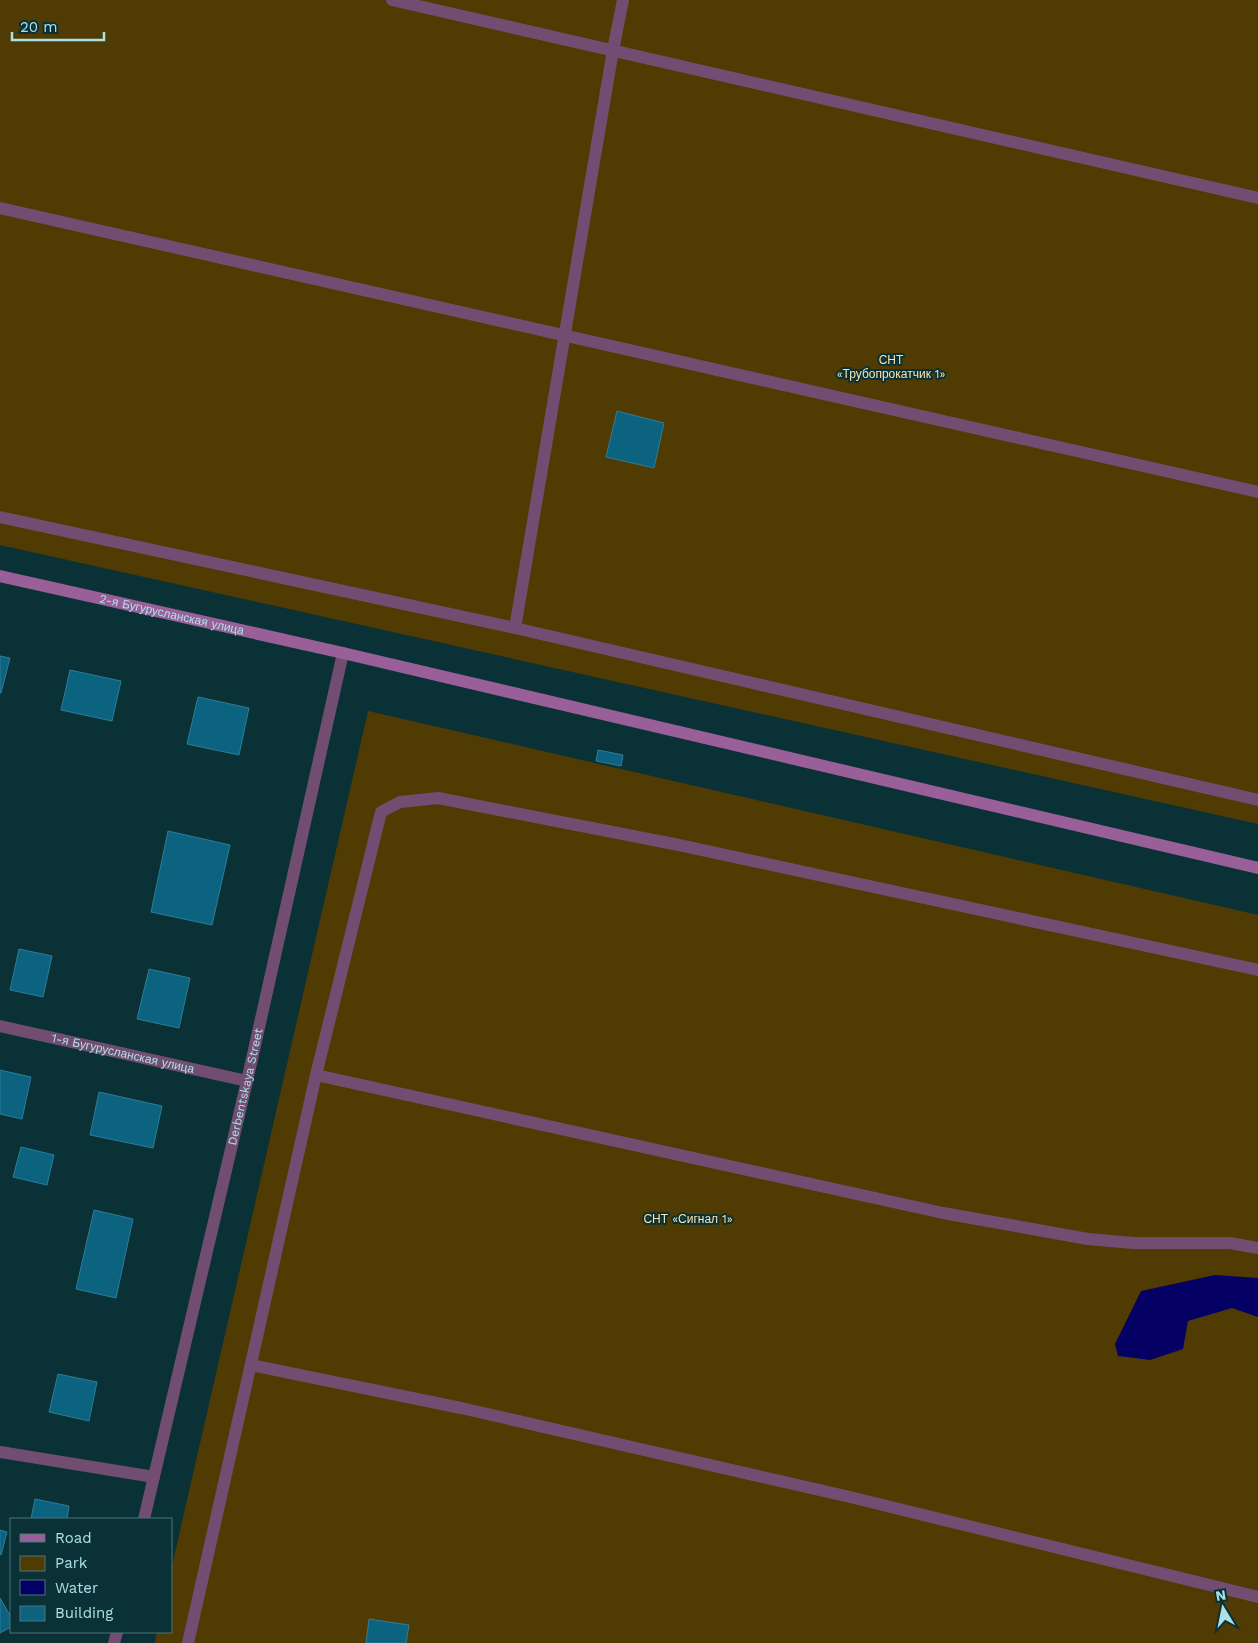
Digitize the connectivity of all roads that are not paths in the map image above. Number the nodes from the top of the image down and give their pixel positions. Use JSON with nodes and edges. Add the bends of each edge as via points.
{"nodes":[{"id":1,"x":392,"y":0,"type":"edge"},
{"id":2,"x":623,"y":0,"type":"edge"},
{"id":3,"x":613,"y":50,"type":"junction"},
{"id":4,"x":1258,"y":198,"type":"edge"},
{"id":5,"x":0,"y":208,"type":"edge"},
{"id":6,"x":565,"y":336,"type":"junction"},
{"id":7,"x":1258,"y":492,"type":"edge"},
{"id":8,"x":0,"y":517,"type":"edge"},
{"id":9,"x":0,"y":576,"type":"edge"},
{"id":10,"x":515,"y":628,"type":"junction"},
{"id":11,"x":343,"y":653,"type":"junction"},
{"id":12,"x":1258,"y":800,"type":"edge"},
{"id":13,"x":1258,"y":868,"type":"edge"},
{"id":14,"x":1258,"y":970,"type":"edge"},
{"id":15,"x":0,"y":1026,"type":"edge"},
{"id":16,"x":316,"y":1075,"type":"junction"},
{"id":17,"x":247,"y":1081,"type":"junction"},
{"id":18,"x":1258,"y":1248,"type":"edge"},
{"id":19,"x":251,"y":1365,"type":"junction"},
{"id":20,"x":0,"y":1452,"type":"edge"},
{"id":21,"x":154,"y":1478,"type":"junction"},
{"id":22,"x":144,"y":1518,"type":"edge"},
{"id":23,"x":1258,"y":1598,"type":"edge"},
{"id":24,"x":188,"y":1643,"type":"edge"}],
"edges":[{"from":1,"to":3,"type":"street"},
{"from":2,"to":3,"type":"street"},
{"from":3,"to":4,"type":"street"},
{"from":3,"to":6,"type":"street"},
{"from":5,"to":6,"type":"street"},
{"from":6,"to":7,"type":"street"},
{"from":6,"to":10,"type":"street"},
{"from":8,"to":10,"type":"street"},
{"from":9,"to":11,"type":"street","name":"2-я Бугурусланская улица"},
{"from":10,"to":12,"type":"street"},
{"from":11,"to":13,"type":"street","name":"2-я Бугурусланская улица"},
{"from":11,"to":17,"type":"street","name":"Derbentskaya Street"},
{"from":14,"to":16,"type":"street","via":[[679,845],[438,798],[400,802],[381,812]]},
{"from":15,"to":17,"type":"street","name":"1-я Бугурусланская улица"},
{"from":16,"to":18,"type":"street","via":[[943,1213],[1078,1238],[1134,1243],[1230,1243]]},
{"from":16,"to":19,"type":"street"},
{"from":17,"to":21,"type":"street","name":"Derbentskaya Street"},
{"from":19,"to":23,"type":"street","via":[[461,1408],[821,1491]]},
{"from":19,"to":24,"type":"street"},
{"from":20,"to":21,"type":"street"},
{"from":21,"to":22,"type":"street","name":"Derbentskaya Street"}]}
